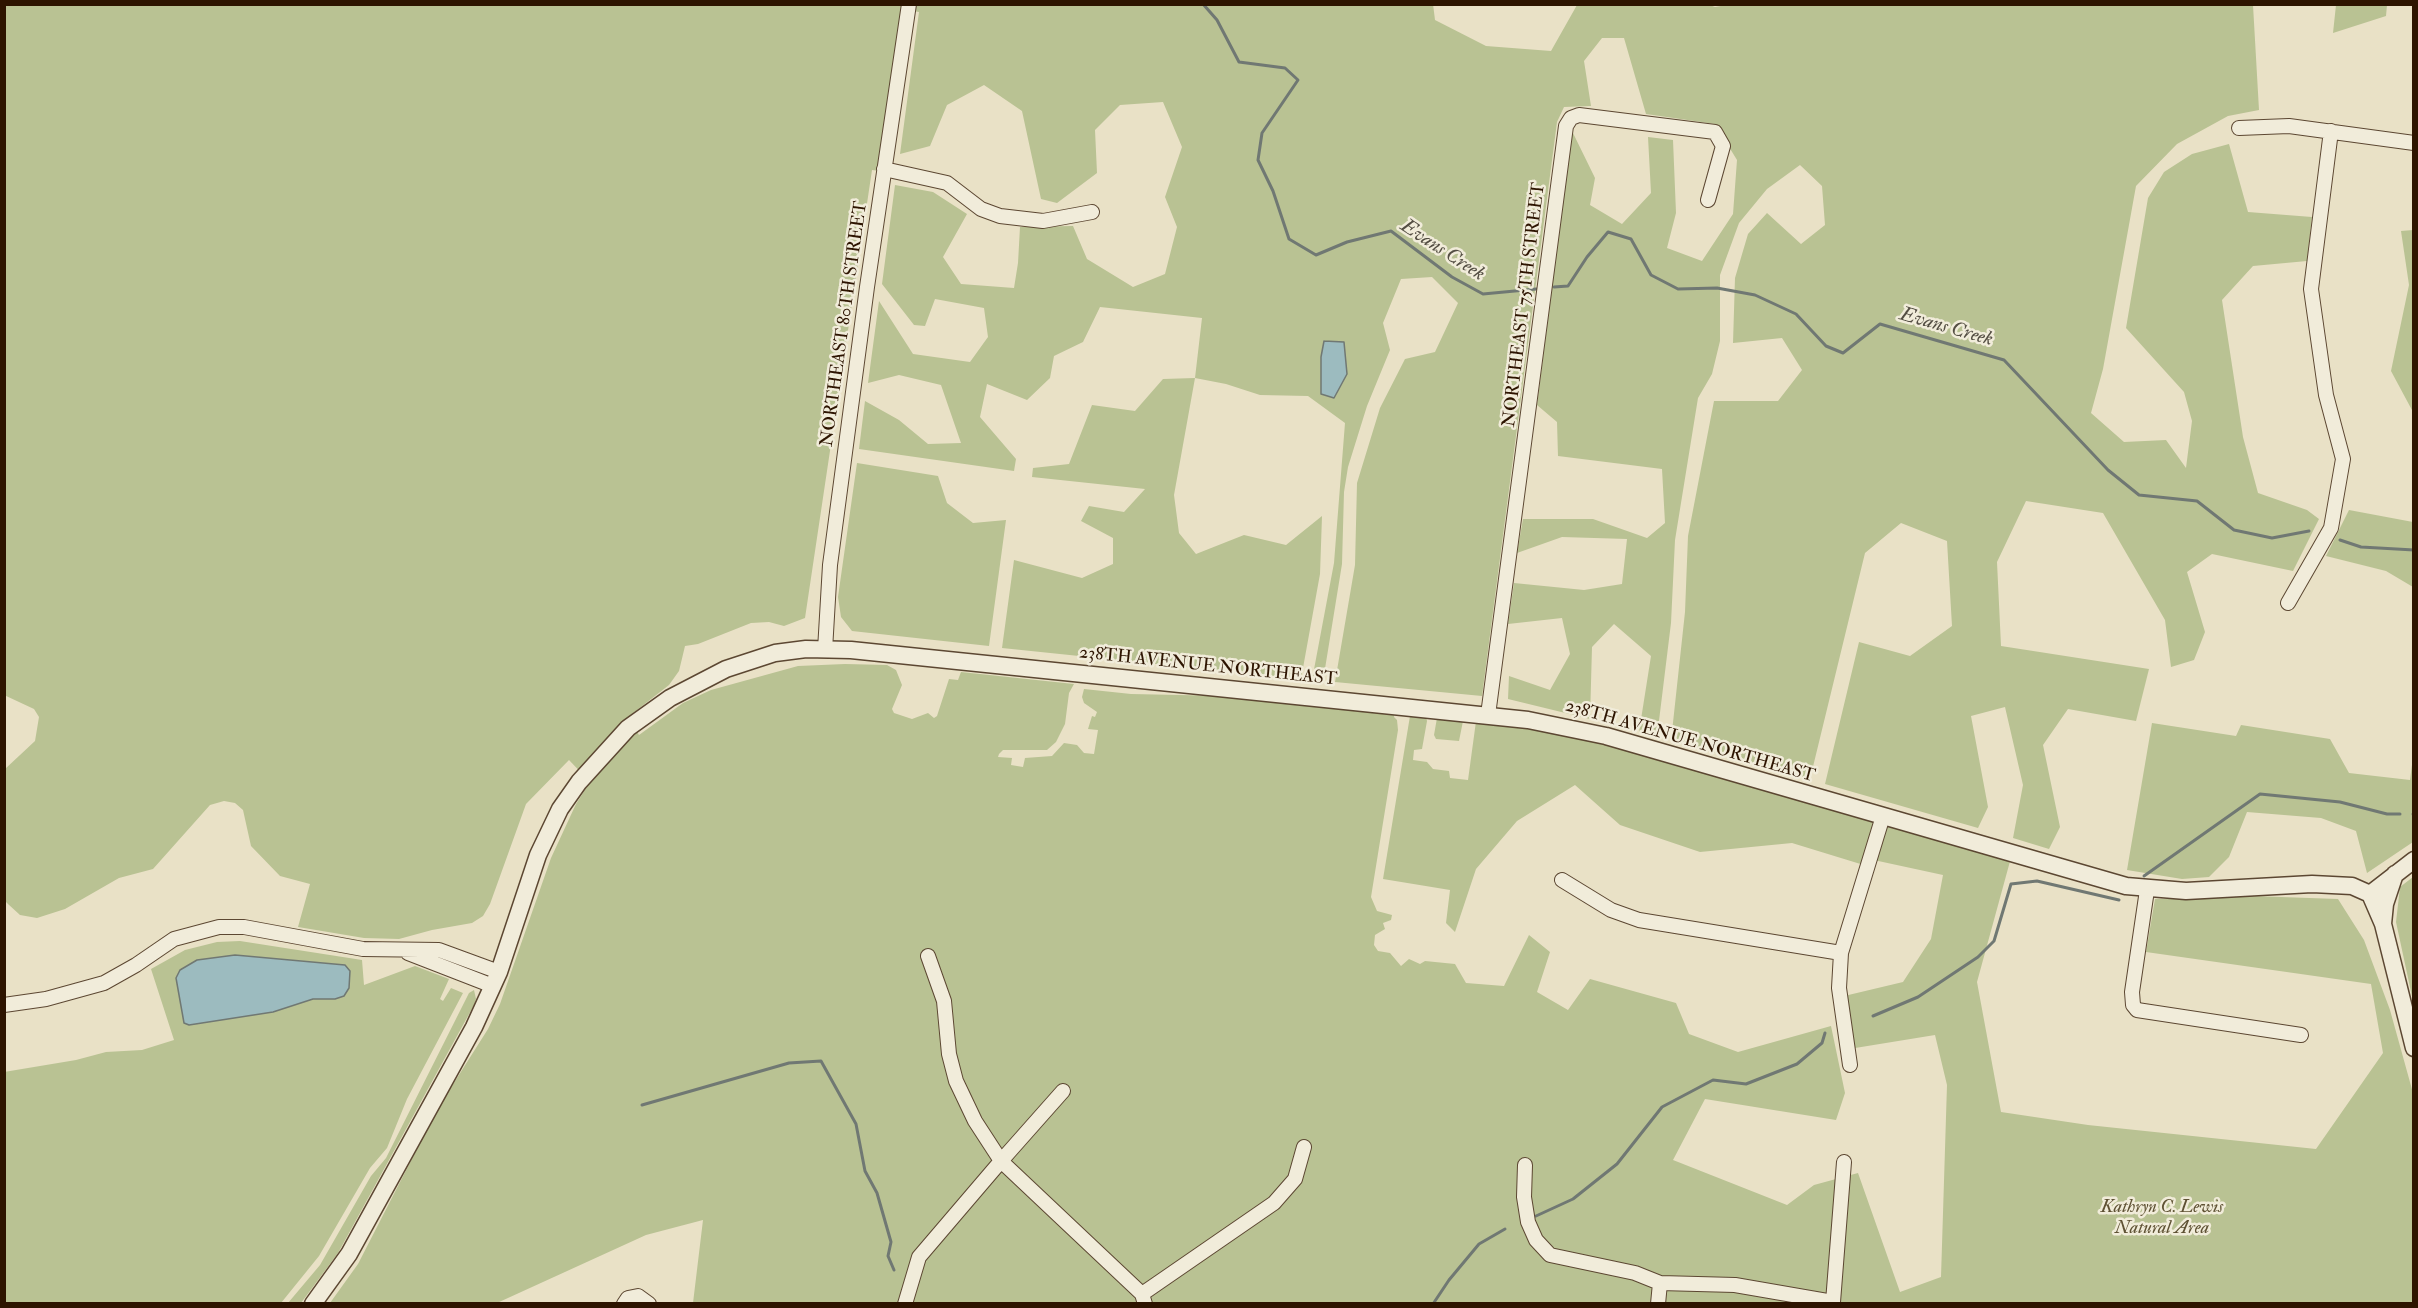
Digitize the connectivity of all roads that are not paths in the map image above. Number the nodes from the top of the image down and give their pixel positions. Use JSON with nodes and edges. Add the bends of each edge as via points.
{"nodes":[{"id":1,"x":909,"y":4,"type":"edge"},
{"id":2,"x":2239,"y":128,"type":"dead end"},
{"id":3,"x":2331,"y":131,"type":"junction"},
{"id":4,"x":2414,"y":142,"type":"edge"},
{"id":5,"x":884,"y":169,"type":"junction"},
{"id":6,"x":1708,"y":200,"type":"dead end"},
{"id":7,"x":1092,"y":212,"type":"dead end"},
{"id":8,"x":2288,"y":603,"type":"dead end"},
{"id":9,"x":825,"y":650,"type":"junction"},
{"id":10,"x":1488,"y":715,"type":"junction"},
{"id":11,"x":1883,"y":816,"type":"junction"},
{"id":12,"x":2414,"y":860,"type":"edge"},
{"id":13,"x":2395,"y":874,"type":"junction"},
{"id":14,"x":1562,"y":880,"type":"dead end"},
{"id":15,"x":2146,"y":890,"type":"junction"},
{"id":16,"x":2370,"y":894,"type":"junction"},
{"id":17,"x":2383,"y":924,"type":"junction"},
{"id":18,"x":1841,"y":953,"type":"junction"},
{"id":19,"x":928,"y":956,"type":"dead end"},
{"id":20,"x":496,"y":979,"type":"junction"},
{"id":21,"x":4,"y":1005,"type":"edge"},
{"id":22,"x":2301,"y":1035,"type":"dead end"},
{"id":23,"x":2414,"y":1048,"type":"edge"},
{"id":24,"x":1850,"y":1065,"type":"dead end"},
{"id":25,"x":1063,"y":1091,"type":"dead end"},
{"id":26,"x":1304,"y":1147,"type":"dead end"},
{"id":27,"x":1001,"y":1161,"type":"junction"},
{"id":28,"x":1844,"y":1162,"type":"dead end"},
{"id":29,"x":1525,"y":1165,"type":"dead end"},
{"id":30,"x":1660,"y":1283,"type":"junction"},
{"id":31,"x":1144,"y":1299,"type":"edge"},
{"id":32,"x":313,"y":1304,"type":"edge"},
{"id":33,"x":624,"y":1304,"type":"edge"},
{"id":34,"x":649,"y":1304,"type":"edge"},
{"id":35,"x":905,"y":1304,"type":"edge"},
{"id":36,"x":1658,"y":1304,"type":"edge"}],
"edges":[{"from":1,"to":5,"type":"street","name":"NORTHEAST 80TH STREET"},
{"from":2,"to":3,"type":"street","via":[[2289,126]]},
{"from":3,"to":4,"type":"street"},
{"from":3,"to":8,"type":"street","via":[[2311,289],[2326,395],[2343,459],[2331,528]]},
{"from":5,"to":7,"type":"street","via":[[947,183],[981,209],[1000,216],[1043,221]]},
{"from":5,"to":9,"type":"street","name":"NORTHEAST 80TH STREET","via":[[830,565]]},
{"from":6,"to":10,"type":"street","name":"NORTHEAST 75TH STREET","via":[[1723,146],[1715,132],[1579,115],[1566,126]]},
{"from":9,"to":10,"type":"street","name":"238TH AVENUE NORTHEAST"},
{"from":9,"to":20,"type":"street","name":"238TH AVENUE NORTHEAST","via":[[790,651],[746,661],[670,698],[628,728],[560,809],[538,855]]},
{"from":10,"to":11,"type":"street","name":"238TH AVENUE NORTHEAST","via":[[1606,736]]},
{"from":11,"to":15,"type":"street","name":"238TH AVENUE NORTHEAST","via":[[2091,878]]},
{"from":11,"to":18,"type":"street"},
{"from":12,"to":13,"type":"street"},
{"from":13,"to":16,"type":"street"},
{"from":13,"to":17,"type":"street"},
{"from":14,"to":18,"type":"street","via":[[1611,910],[1639,920]]},
{"from":15,"to":16,"type":"street","name":"238TH AVENUE NORTHEAST","via":[[2312,884],[2352,886]]},
{"from":15,"to":22,"type":"street","via":[[2133,1005],[2144,1013]]},
{"from":16,"to":17,"type":"street"},
{"from":17,"to":23,"type":"street"},
{"from":18,"to":24,"type":"street","via":[[1839,988]]},
{"from":19,"to":27,"type":"street","via":[[944,1001],[956,1081],[975,1121]]},
{"from":20,"to":21,"type":"street","via":[[439,950],[363,949],[244,927],[219,927],[174,939],[104,983],[46,999]]},
{"from":20,"to":32,"type":"street","name":"238TH AVENUE NORTHEAST","via":[[474,1027],[349,1254]]},
{"from":25,"to":27,"type":"street"},
{"from":26,"to":31,"type":"street","via":[[1295,1179],[1274,1203]]},
{"from":27,"to":31,"type":"street"},
{"from":27,"to":35,"type":"street","via":[[919,1257]]},
{"from":28,"to":30,"type":"street","via":[[1828,1301],[1735,1285]]},
{"from":29,"to":30,"type":"street","via":[[1526,1214],[1543,1250],[1559,1259]]},
{"from":30,"to":36,"type":"street"},
{"from":33,"to":34,"type":"street","via":[[628,1298],[638,1296]]}]}
